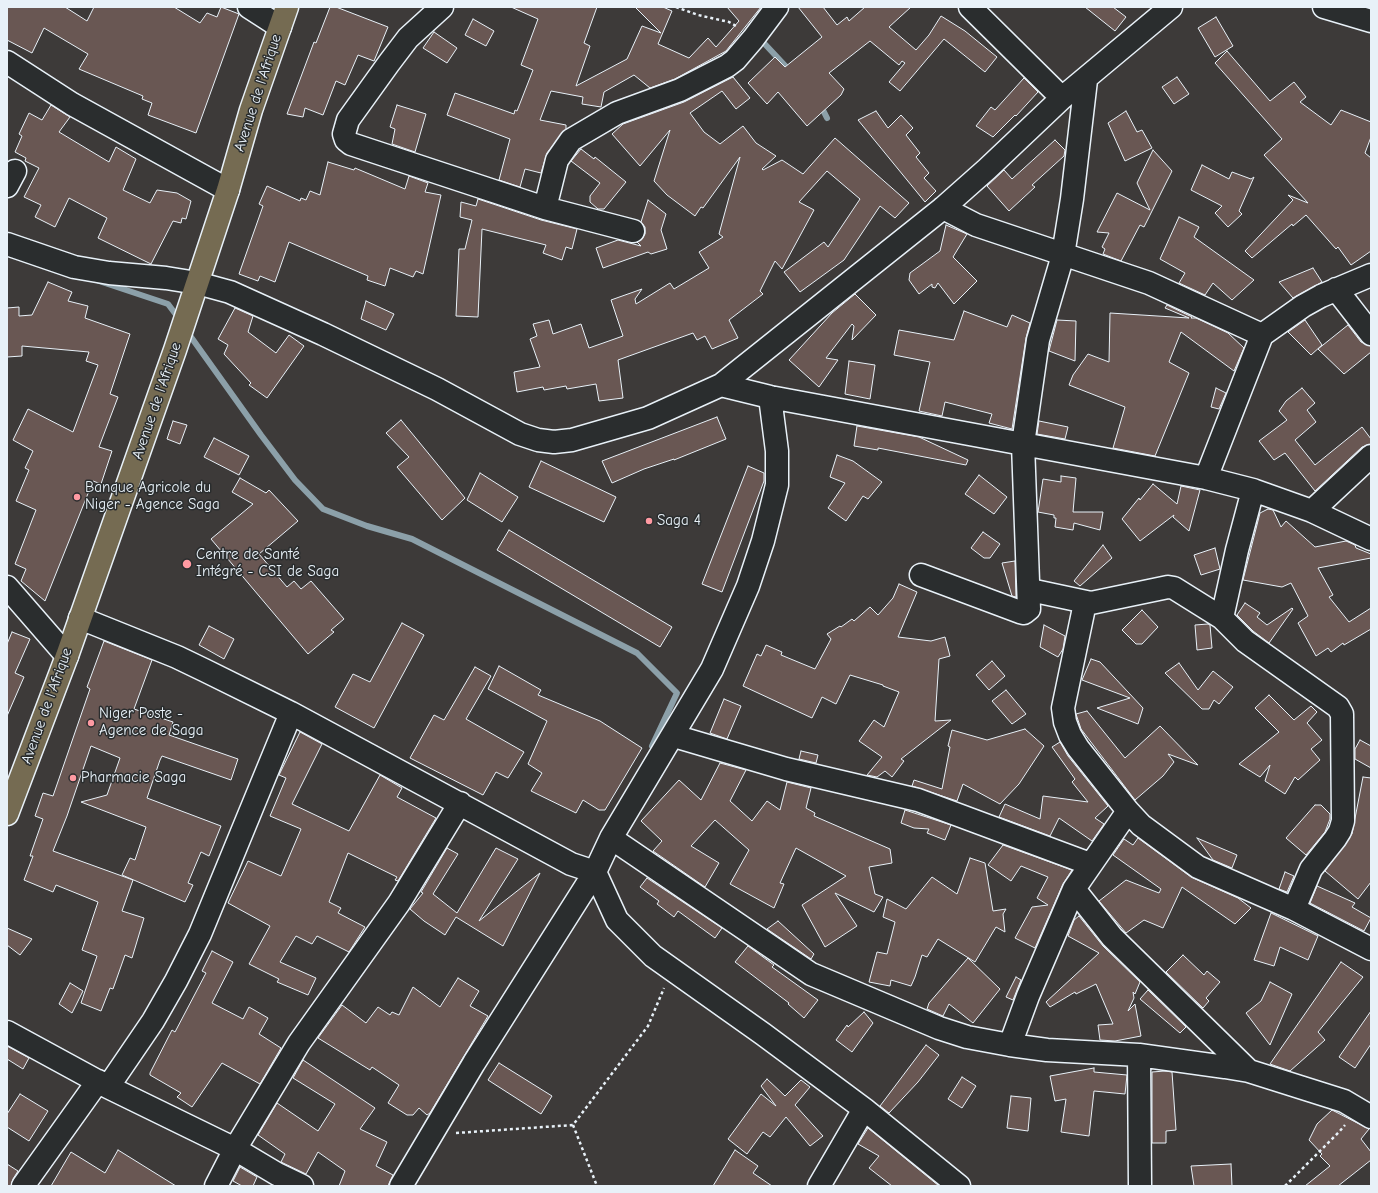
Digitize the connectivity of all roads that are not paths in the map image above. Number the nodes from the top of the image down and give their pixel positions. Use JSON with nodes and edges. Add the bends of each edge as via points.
{"nodes":[{"id":1,"x":249,"y":7,"type":"edge"},
{"id":2,"x":442,"y":7,"type":"edge"},
{"id":3,"x":777,"y":7,"type":"edge"},
{"id":4,"x":970,"y":7,"type":"edge"},
{"id":5,"x":1171,"y":7,"type":"edge"},
{"id":6,"x":1324,"y":7,"type":"edge"},
{"id":7,"x":284,"y":17,"type":"edge"},
{"id":8,"x":1371,"y":21,"type":"edge"},
{"id":9,"x":7,"y":62,"type":"edge"},
{"id":10,"x":1086,"y":80,"type":"junction"},
{"id":11,"x":1062,"y":98,"type":"junction"},
{"id":12,"x":228,"y":190,"type":"junction"},
{"id":13,"x":545,"y":208,"type":"junction"},
{"id":14,"x":943,"y":208,"type":"junction"},
{"id":15,"x":633,"y":231,"type":"dead end"},
{"id":16,"x":7,"y":244,"type":"edge"},
{"id":17,"x":1063,"y":255,"type":"junction"},
{"id":18,"x":1371,"y":276,"type":"edge"},
{"id":19,"x":197,"y":283,"type":"junction"},
{"id":20,"x":1336,"y":289,"type":"junction"},
{"id":21,"x":1371,"y":334,"type":"edge"},
{"id":22,"x":1262,"y":335,"type":"junction"},
{"id":23,"x":722,"y":385,"type":"junction"},
{"id":24,"x":770,"y":397,"type":"junction"},
{"id":25,"x":1022,"y":444,"type":"junction"},
{"id":26,"x":1371,"y":456,"type":"edge"},
{"id":27,"x":1206,"y":478,"type":"junction"},
{"id":28,"x":1253,"y":490,"type":"junction"},
{"id":29,"x":1312,"y":511,"type":"junction"},
{"id":30,"x":1371,"y":539,"type":"edge"},
{"id":31,"x":921,"y":575,"type":"dead end"},
{"id":32,"x":7,"y":587,"type":"edge"},
{"id":33,"x":1030,"y":590,"type":"junction"},
{"id":34,"x":1085,"y":603,"type":"junction"},
{"id":35,"x":80,"y":618,"type":"junction"},
{"id":36,"x":1222,"y":618,"type":"junction"},
{"id":37,"x":67,"y":656,"type":"junction"},
{"id":38,"x":291,"y":713,"type":"junction"},
{"id":39,"x":674,"y":736,"type":"junction"},
{"id":40,"x":460,"y":803,"type":"junction"},
{"id":41,"x":1128,"y":811,"type":"junction"},
{"id":42,"x":7,"y":814,"type":"edge"},
{"id":43,"x":611,"y":838,"type":"junction"},
{"id":44,"x":1090,"y":864,"type":"junction"},
{"id":45,"x":595,"y":872,"type":"junction"},
{"id":46,"x":1074,"y":889,"type":"junction"},
{"id":47,"x":1294,"y":909,"type":"junction"},
{"id":48,"x":1371,"y":949,"type":"edge"},
{"id":49,"x":7,"y":1032,"type":"edge"},
{"id":50,"x":1010,"y":1045,"type":"junction"},
{"id":51,"x":1139,"y":1055,"type":"junction"},
{"id":52,"x":1249,"y":1071,"type":"junction"},
{"id":53,"x":103,"y":1084,"type":"junction"},
{"id":54,"x":864,"y":1109,"type":"junction"},
{"id":55,"x":1364,"y":1112,"type":"edge"},
{"id":56,"x":235,"y":1150,"type":"junction"},
{"id":57,"x":24,"y":1186,"type":"edge"},
{"id":58,"x":216,"y":1186,"type":"edge"},
{"id":59,"x":302,"y":1186,"type":"edge"},
{"id":60,"x":401,"y":1186,"type":"edge"},
{"id":61,"x":819,"y":1186,"type":"edge"},
{"id":62,"x":959,"y":1186,"type":"edge"},
{"id":63,"x":1140,"y":1186,"type":"edge"}],
"edges":[{"from":1,"to":7,"type":"street"},
{"from":2,"to":13,"type":"street","via":[[408,38],[389,62],[348,120],[344,134],[346,140],[351,144]]},
{"from":3,"to":13,"type":"street","via":[[735,60],[718,71],[680,90],[617,113],[571,140],[557,160]]},
{"from":4,"to":11,"type":"street"},
{"from":5,"to":10,"type":"street"},
{"from":6,"to":8,"type":"street"},
{"from":7,"to":12,"type":"main road","name":"Avenue de l'Afrique","via":[[249,118]]},
{"from":9,"to":12,"type":"street","via":[[72,104]]},
{"from":10,"to":11,"type":"street"},
{"from":10,"to":17,"type":"street"},
{"from":11,"to":14,"type":"street"},
{"from":12,"to":19,"type":"main road","name":"Avenue de l'Afrique"},
{"from":13,"to":15,"type":"street"},
{"from":14,"to":17,"type":"street","via":[[976,225]]},
{"from":14,"to":23,"type":"street"},
{"from":16,"to":19,"type":"street","via":[[74,267]]},
{"from":17,"to":22,"type":"street","via":[[1149,283]]},
{"from":17,"to":25,"type":"street","via":[[1038,340]]},
{"from":18,"to":20,"type":"street"},
{"from":19,"to":23,"type":"street","via":[[230,292],[323,334],[437,389],[520,434],[538,440],[572,440],[640,420]]},
{"from":19,"to":35,"type":"main road","name":"Avenue de l'Afrique"},
{"from":20,"to":21,"type":"street"},
{"from":20,"to":22,"type":"street","via":[[1303,306]]},
{"from":22,"to":27,"type":"street"},
{"from":23,"to":24,"type":"street"},
{"from":24,"to":25,"type":"street"},
{"from":24,"to":39,"type":"street","via":[[777,451],[777,485],[767,526],[732,626],[712,669]]},
{"from":25,"to":27,"type":"street"},
{"from":25,"to":33,"type":"street"},
{"from":26,"to":29,"type":"street"},
{"from":27,"to":28,"type":"street"},
{"from":28,"to":29,"type":"street"},
{"from":28,"to":36,"type":"street"},
{"from":29,"to":30,"type":"street"},
{"from":31,"to":33,"type":"street","via":[[1024,613],[1029,609]]},
{"from":32,"to":37,"type":"street"},
{"from":33,"to":34,"type":"street"},
{"from":34,"to":36,"type":"street","via":[[1168,587],[1174,588]]},
{"from":34,"to":41,"type":"street","via":[[1063,708],[1065,722],[1078,748]]},
{"from":35,"to":37,"type":"main road","name":"Avenue de l'Afrique"},
{"from":35,"to":38,"type":"street","via":[[178,657]]},
{"from":36,"to":47,"type":"street","via":[[1245,641],[1338,707],[1342,714],[1343,821],[1335,840],[1311,869]]},
{"from":37,"to":42,"type":"main road","name":"Avenue de l'Afrique"},
{"from":38,"to":40,"type":"street"},
{"from":38,"to":53,"type":"street","via":[[200,934],[153,1021]]},
{"from":39,"to":43,"type":"street"},
{"from":39,"to":44,"type":"street","via":[[786,769],[918,800]]},
{"from":40,"to":45,"type":"street","via":[[571,864]]},
{"from":40,"to":56,"type":"street","via":[[399,903],[299,1044]]},
{"from":41,"to":44,"type":"street"},
{"from":41,"to":47,"type":"street","via":[[1141,825],[1198,867]]},
{"from":43,"to":45,"type":"street"},
{"from":43,"to":50,"type":"street","via":[[811,974],[939,1028],[967,1037]]},
{"from":44,"to":46,"type":"street"},
{"from":45,"to":54,"type":"street","via":[[617,920],[653,956]]},
{"from":45,"to":60,"type":"street","via":[[474,1063]]},
{"from":46,"to":50,"type":"street"},
{"from":46,"to":52,"type":"street","via":[[1112,937]]},
{"from":47,"to":48,"type":"street"},
{"from":49,"to":53,"type":"street"},
{"from":50,"to":51,"type":"street","via":[[1047,1050]]},
{"from":51,"to":52,"type":"street"},
{"from":51,"to":63,"type":"street"},
{"from":52,"to":55,"type":"street","via":[[1344,1101]]},
{"from":53,"to":56,"type":"street","via":[[214,1137]]},
{"from":53,"to":57,"type":"street"},
{"from":54,"to":61,"type":"street"},
{"from":54,"to":62,"type":"street"},
{"from":56,"to":58,"type":"street"},
{"from":56,"to":59,"type":"street"}]}
